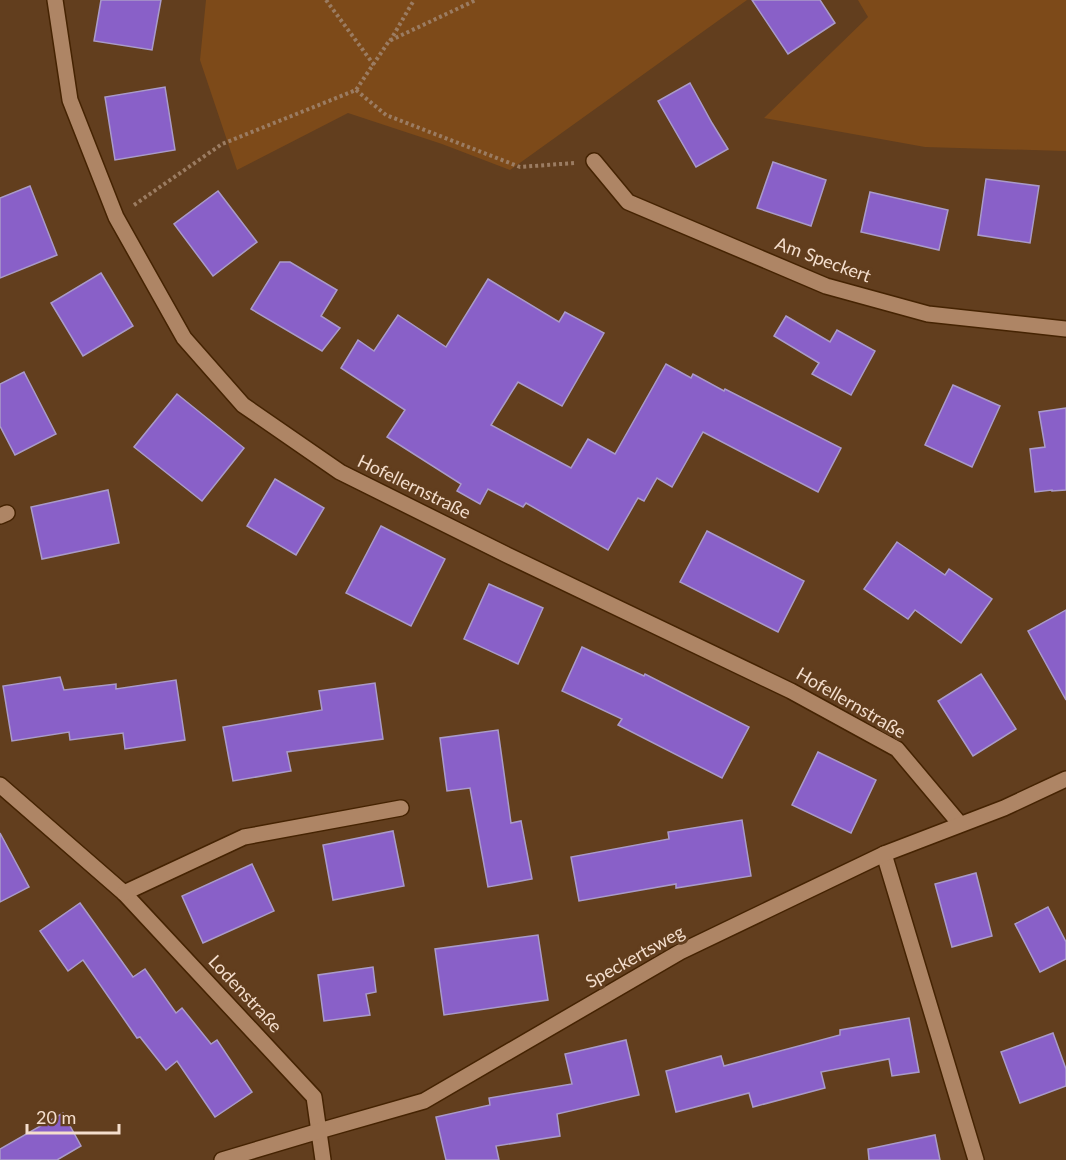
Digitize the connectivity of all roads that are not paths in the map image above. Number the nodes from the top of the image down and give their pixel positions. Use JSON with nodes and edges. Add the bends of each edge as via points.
{"nodes":[{"id":1,"x":55,"y":0,"type":"edge"},
{"id":2,"x":594,"y":161,"type":"road end"},
{"id":3,"x":1066,"y":329,"type":"edge"},
{"id":4,"x":1066,"y":779,"type":"edge"},
{"id":5,"x":0,"y":785,"type":"edge"},
{"id":6,"x":400,"y":808,"type":"dead end"},
{"id":7,"x":960,"y":824,"type":"junction"},
{"id":8,"x":884,"y":854,"type":"junction"},
{"id":9,"x":124,"y":893,"type":"junction"},
{"id":10,"x":319,"y":1131,"type":"junction"},
{"id":11,"x":222,"y":1160,"type":"edge"},
{"id":12,"x":323,"y":1160,"type":"edge"},
{"id":13,"x":976,"y":1160,"type":"edge"}],
"edges":[{"from":1,"to":7,"type":"street","name":"Hofellernstraße","via":[[70,100],[116,217],[184,338],[243,405],[340,472],[791,691],[897,749]]},
{"from":2,"to":3,"type":"street","name":"Am Speckert","via":[[628,202],[826,286],[928,314]]},
{"from":4,"to":7,"type":"street","name":"Speckertsweg"},
{"from":5,"to":9,"type":"street","name":"Lodenstraße"},
{"from":6,"to":9,"type":"street","via":[[244,837]]},
{"from":7,"to":8,"type":"street","name":"Speckertsweg"},
{"from":8,"to":10,"type":"street","name":"Speckertsweg","via":[[680,952],[424,1101]]},
{"from":8,"to":13,"type":"street"},
{"from":9,"to":10,"type":"street","name":"Lodenstraße","via":[[314,1097]]},
{"from":10,"to":11,"type":"street","name":"Speckertsweg"},
{"from":10,"to":12,"type":"street","name":"Lodenstraße"}]}
